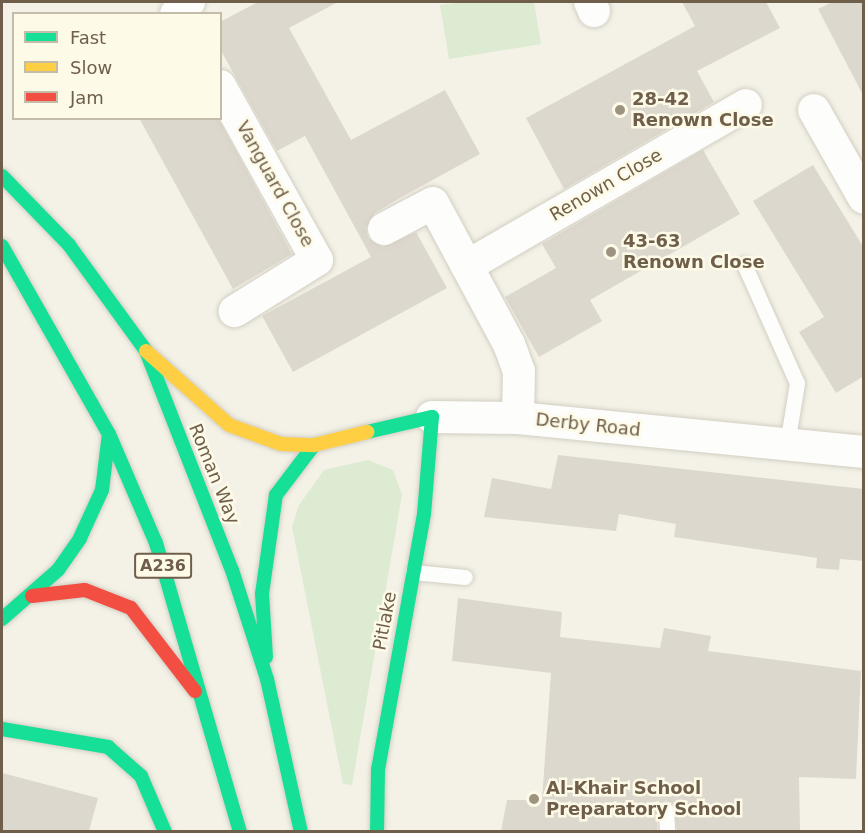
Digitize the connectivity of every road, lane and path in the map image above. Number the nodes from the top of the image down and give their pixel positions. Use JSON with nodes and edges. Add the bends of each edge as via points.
{"nodes":[{"id":1,"x":222,"y":90,"type":"edge"},
{"id":2,"x":746,"y":105,"type":"dead end"},
{"id":3,"x":814,"y":110,"type":"dead end"},
{"id":4,"x":2,"y":176,"type":"edge"},
{"id":5,"x":864,"y":198,"type":"edge"},
{"id":6,"x":384,"y":229,"type":"dead end"},
{"id":7,"x":2,"y":246,"type":"edge"},
{"id":8,"x":744,"y":264,"type":"dead end"},
{"id":9,"x":467,"y":266,"type":"junction"},
{"id":10,"x":235,"y":311,"type":"dead end"},
{"id":11,"x":146,"y":351,"type":"junction"},
{"id":12,"x":432,"y":417,"type":"junction"},
{"id":13,"x":518,"y":418,"type":"junction"},
{"id":14,"x":109,"y":434,"type":"junction"},
{"id":15,"x":787,"y":444,"type":"junction"},
{"id":16,"x":314,"y":445,"type":"junction"},
{"id":17,"x":864,"y":452,"type":"edge"},
{"id":18,"x":413,"y":572,"type":"junction"},
{"id":19,"x":465,"y":577,"type":"dead end"},
{"id":20,"x":32,"y":596,"type":"junction"},
{"id":21,"x":2,"y":619,"type":"edge"},
{"id":22,"x":267,"y":680,"type":"junction"},
{"id":23,"x":202,"y":703,"type":"junction"},
{"id":24,"x":2,"y":729,"type":"edge"},
{"id":25,"x":666,"y":810,"type":"dead end"},
{"id":26,"x":165,"y":831,"type":"edge"},
{"id":27,"x":240,"y":831,"type":"edge"},
{"id":28,"x":301,"y":831,"type":"edge"},
{"id":29,"x":377,"y":831,"type":"edge"},
{"id":30,"x":667,"y":831,"type":"edge"}],
"edges":[{"from":1,"to":10,"type":"street","name":"Vanguard Close","via":[[317,261]]},
{"from":2,"to":9,"type":"street","name":"Renown Close"},
{"from":3,"to":5,"type":"street"},
{"from":4,"to":11,"type":"street","name":"Roman Way","via":[[69,245]]},
{"from":6,"to":9,"type":"street","via":[[432,203]]},
{"from":7,"to":14,"type":"street","number":"A236"},
{"from":8,"to":15,"type":"lane","via":[[797,383]]},
{"from":9,"to":13,"type":"street","via":[[519,371]]},
{"from":11,"to":16,"type":"street","name":"Derby Road","via":[[229,425],[280,444]]},
{"from":11,"to":22,"type":"street","name":"Roman Way","via":[[219,532]]},
{"from":12,"to":13,"type":"street","name":"Derby Road"},
{"from":12,"to":16,"type":"street","name":"Derby Road"},
{"from":12,"to":18,"type":"street","name":"Pitlake","via":[[427,498]]},
{"from":13,"to":15,"type":"street","name":"Derby Road"},
{"from":14,"to":20,"type":"street","via":[[94,514],[58,570]]},
{"from":14,"to":23,"type":"street","number":"A236","via":[[156,543]]},
{"from":15,"to":17,"type":"street","name":"Derby Road"},
{"from":16,"to":22,"type":"street","via":[[276,495],[266,541],[262,594]]},
{"from":18,"to":19,"type":"lane"},
{"from":18,"to":29,"type":"street","name":"Pitlake","via":[[380,760]]},
{"from":20,"to":21,"type":"street"},
{"from":20,"to":23,"type":"street","via":[[85,590],[131,608],[153,630]]},
{"from":22,"to":28,"type":"street","name":"Roman Way"},
{"from":23,"to":27,"type":"street","number":"A236"},
{"from":24,"to":26,"type":"street","via":[[108,747],[141,776]]},
{"from":25,"to":30,"type":"lane"}]}
